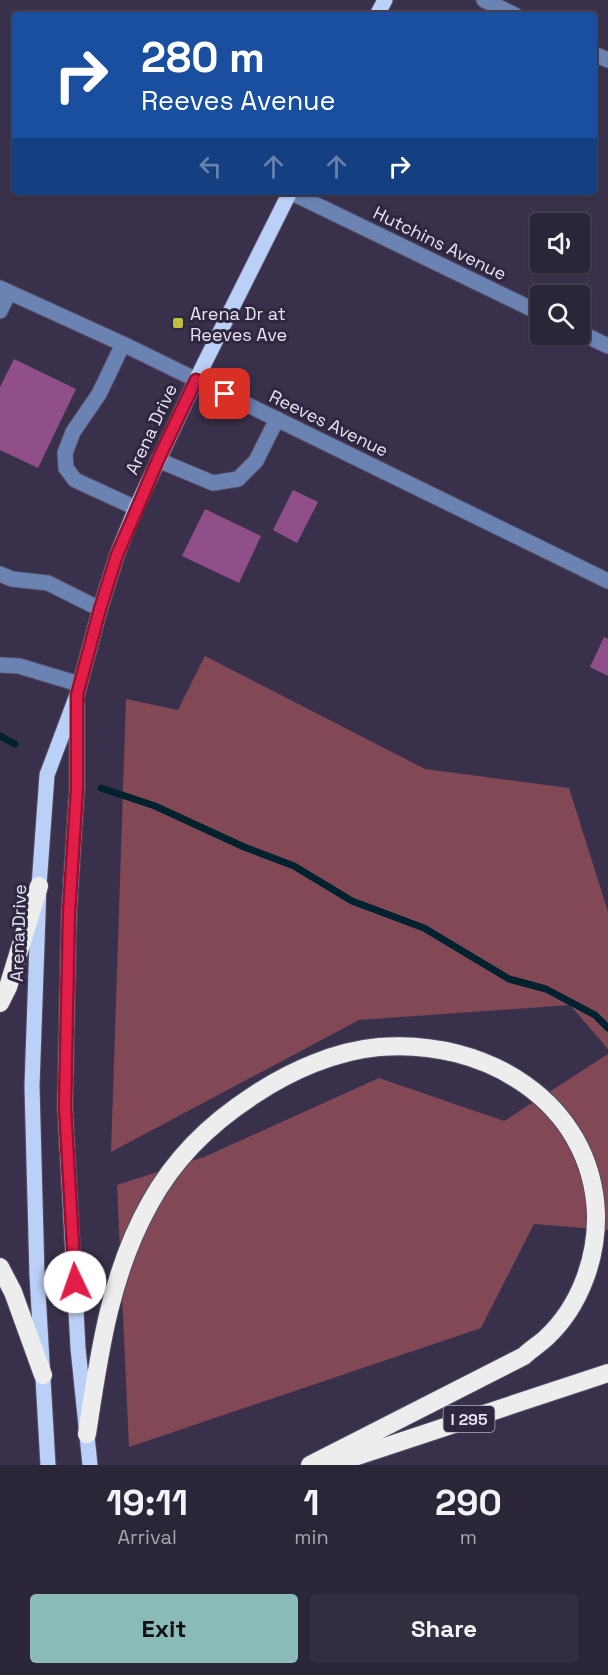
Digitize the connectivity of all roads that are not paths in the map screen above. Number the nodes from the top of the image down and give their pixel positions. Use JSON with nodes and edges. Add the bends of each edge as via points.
{"nodes":[{"id":1,"x":484,"y":0,"type":"edge"},
{"id":2,"x":509,"y":12,"type":"edge"},
{"id":3,"x":288,"y":195,"type":"edge"},
{"id":4,"x":296,"y":195,"type":"edge"},
{"id":5,"x":4,"y":290,"type":"edge"},
{"id":6,"x":530,"y":308,"type":"edge"},
{"id":7,"x":0,"y":311,"type":"edge"},
{"id":8,"x":590,"y":337,"type":"edge"},
{"id":9,"x":123,"y":344,"type":"junction"},
{"id":10,"x":608,"y":346,"type":"edge"},
{"id":11,"x":196,"y":380,"type":"junction"},
{"id":12,"x":277,"y":419,"type":"junction"},
{"id":13,"x":158,"y":460,"type":"junction"},
{"id":14,"x":136,"y":508,"type":"junction"},
{"id":15,"x":6,"y":576,"type":"edge"},
{"id":16,"x":608,"y":581,"type":"edge"},
{"id":17,"x":100,"y":609,"type":"junction"},
{"id":18,"x":0,"y":665,"type":"edge"},
{"id":19,"x":78,"y":690,"type":"junction"},
{"id":20,"x":39,"y":886,"type":"junction"},
{"id":21,"x":0,"y":1003,"type":"edge"},
{"id":22,"x":0,"y":1267,"type":"edge"},
{"id":23,"x":608,"y":1373,"type":"edge"},
{"id":24,"x":43,"y":1375,"type":"junction"},
{"id":25,"x":87,"y":1434,"type":"junction"},
{"id":26,"x":48,"y":1465,"type":"edge"},
{"id":27,"x":90,"y":1465,"type":"edge"},
{"id":28,"x":310,"y":1465,"type":"edge"},
{"id":29,"x":330,"y":1465,"type":"edge"}],
"edges":[{"from":1,"to":2,"type":"street"},
{"from":3,"to":11,"type":"main road","name":"Arena Drive"},
{"from":4,"to":6,"type":"street","name":"Hutchins Avenue"},
{"from":5,"to":7,"type":"street"},
{"from":5,"to":9,"type":"street","name":"Reeves Avenue"},
{"from":8,"to":10,"type":"street"},
{"from":9,"to":11,"type":"street","name":"Reeves Avenue"},
{"from":9,"to":14,"type":"street","via":[[99,394],[73,432],[65,453],[66,468],[75,480]]},
{"from":11,"to":12,"type":"street","name":"Reeves Avenue"},
{"from":11,"to":13,"type":"main road","name":"Arena Drive"},
{"from":12,"to":13,"type":"street","via":[[256,461],[238,479],[213,483]]},
{"from":12,"to":16,"type":"street","name":"Reeves Avenue"},
{"from":13,"to":14,"type":"main road","name":"Arena Drive"},
{"from":14,"to":17,"type":"main road","name":"Arena Drive"},
{"from":15,"to":17,"type":"street","via":[[48,583]]},
{"from":17,"to":19,"type":"main road","name":"Arena Drive"},
{"from":18,"to":19,"type":"street","via":[[19,666]]},
{"from":19,"to":20,"type":"main road","name":"Arena Drive","via":[[47,775]]},
{"from":19,"to":25,"type":"main road","name":"Arena Drive","via":[[65,1107],[78,1348]]},
{"from":20,"to":21,"type":"highway"},
{"from":20,"to":24,"type":"main road","name":"Arena Drive","via":[[32,1086]]},
{"from":22,"to":24,"type":"highway"},
{"from":23,"to":29,"type":"highway","number":"I 295"},
{"from":24,"to":26,"type":"main road","name":"Arena Drive"},
{"from":25,"to":27,"type":"main road","name":"Arena Drive"},
{"from":25,"to":28,"type":"highway","via":[[112,1292],[130,1241],[172,1169],[231,1110],[303,1068],[340,1054],[378,1047],[448,1051],[513,1077],[561,1117],[589,1170],[596,1227],[582,1286],[548,1336],[524,1356]]}]}
